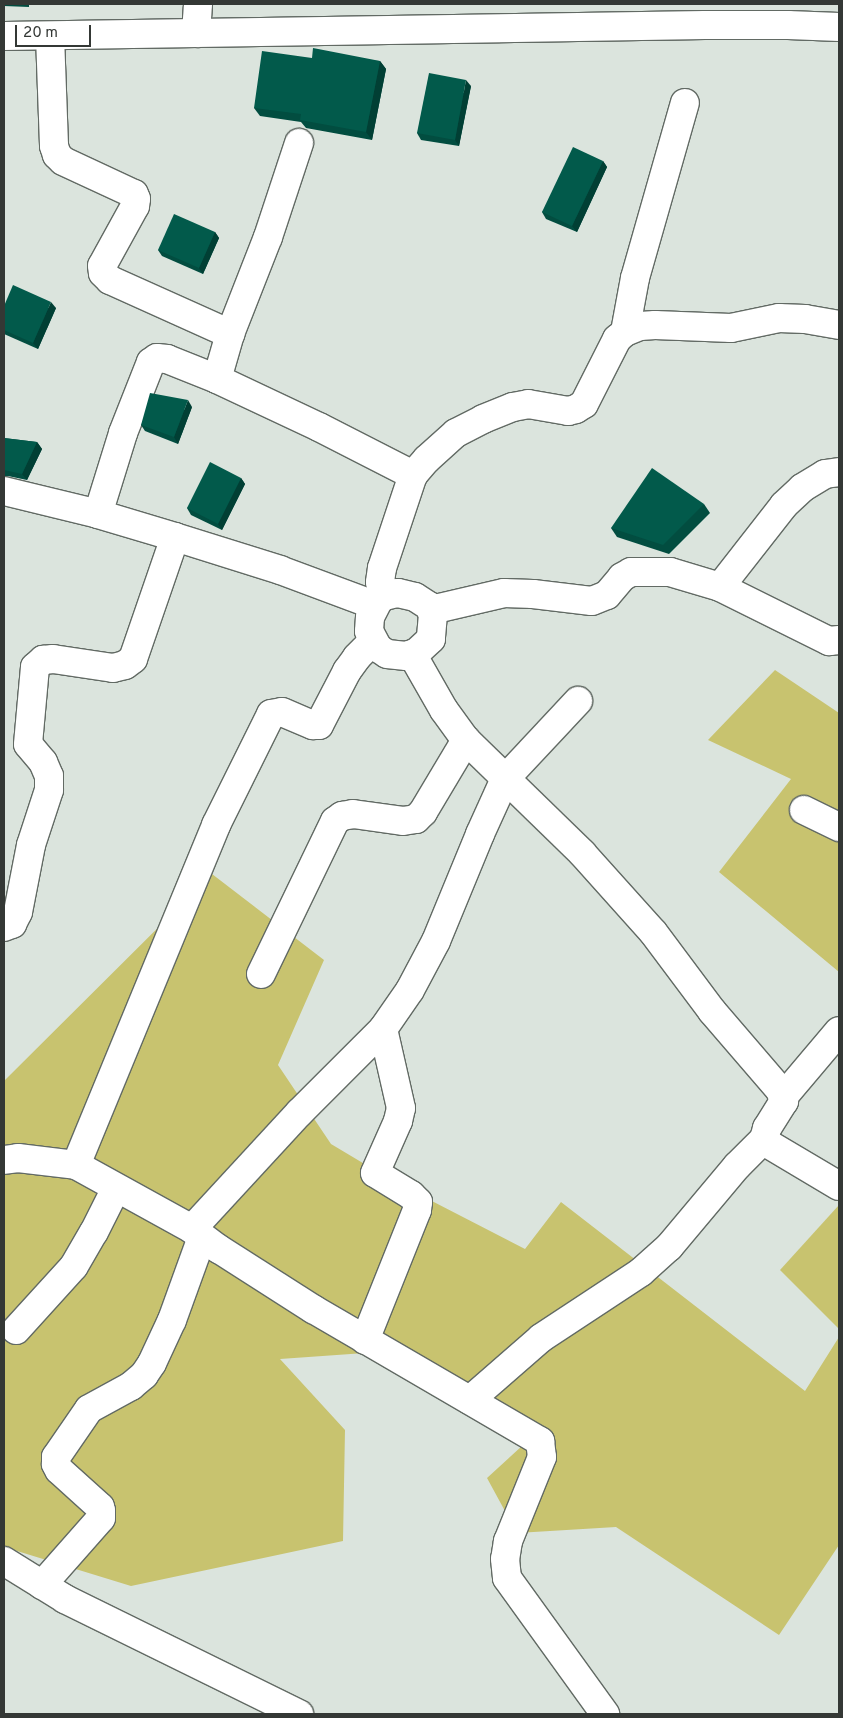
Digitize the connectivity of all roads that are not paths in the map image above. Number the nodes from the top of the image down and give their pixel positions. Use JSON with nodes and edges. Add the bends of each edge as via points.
{"nodes":[{"id":1,"x":198,"y":4,"type":"edge"},
{"id":2,"x":839,"y":27,"type":"edge"},
{"id":3,"x":196,"y":33,"type":"junction"},
{"id":4,"x":4,"y":36,"type":"edge"},
{"id":5,"x":50,"y":36,"type":"junction"},
{"id":6,"x":685,"y":103,"type":"dead end"},
{"id":7,"x":299,"y":143,"type":"dead end"},
{"id":8,"x":839,"y":325,"type":"edge"},
{"id":9,"x":625,"y":332,"type":"junction"},
{"id":10,"x":230,"y":334,"type":"junction"},
{"id":11,"x":217,"y":379,"type":"junction"},
{"id":12,"x":839,"y":472,"type":"edge"},
{"id":13,"x":413,"y":476,"type":"junction"},
{"id":14,"x":4,"y":491,"type":"edge"},
{"id":15,"x":98,"y":514,"type":"junction"},
{"id":16,"x":175,"y":537,"type":"junction"},
{"id":17,"x":720,"y":587,"type":"junction"},
{"id":18,"x":378,"y":601,"type":"junction"},
{"id":19,"x":431,"y":610,"type":"junction"},
{"id":20,"x":839,"y":640,"type":"edge"},
{"id":21,"x":373,"y":641,"type":"junction"},
{"id":22,"x":412,"y":654,"type":"junction"},
{"id":23,"x":578,"y":701,"type":"dead end"},
{"id":24,"x":466,"y":740,"type":"junction"},
{"id":25,"x":505,"y":779,"type":"junction"},
{"id":26,"x":804,"y":810,"type":"dead end"},
{"id":27,"x":839,"y":827,"type":"edge"},
{"id":28,"x":4,"y":927,"type":"edge"},
{"id":29,"x":261,"y":974,"type":"dead end"},
{"id":30,"x":382,"y":1029,"type":"junction"},
{"id":31,"x":839,"y":1031,"type":"edge"},
{"id":32,"x":784,"y":1096,"type":"junction"},
{"id":33,"x":764,"y":1139,"type":"junction"},
{"id":34,"x":4,"y":1160,"type":"edge"},
{"id":35,"x":76,"y":1165,"type":"junction"},
{"id":36,"x":839,"y":1186,"type":"edge"},
{"id":37,"x":116,"y":1188,"type":"junction"},
{"id":38,"x":197,"y":1233,"type":"junction"},
{"id":39,"x":16,"y":1330,"type":"dead end"},
{"id":40,"x":364,"y":1340,"type":"junction"},
{"id":41,"x":470,"y":1400,"type":"junction"},
{"id":42,"x":4,"y":1561,"type":"edge"},
{"id":43,"x":42,"y":1585,"type":"junction"},
{"id":44,"x":299,"y":1714,"type":"edge"},
{"id":45,"x":605,"y":1714,"type":"edge"}],
"edges":[{"from":1,"to":3,"type":"street"},
{"from":2,"to":3,"type":"street","via":[[760,25]]},
{"from":3,"to":5,"type":"street"},
{"from":4,"to":5,"type":"street"},
{"from":5,"to":10,"type":"street","via":[[57,155],[134,194],[136,199],[102,266],[102,273],[110,280]]},
{"from":6,"to":9,"type":"street","via":[[635,278]]},
{"from":7,"to":10,"type":"street","via":[[268,237]]},
{"from":8,"to":9,"type":"street","via":[[779,318],[731,328],[655,325]]},
{"from":9,"to":13,"type":"street","via":[[617,339],[584,404],[568,411],[528,404],[482,418],[456,433],[426,459]]},
{"from":10,"to":11,"type":"street"},
{"from":11,"to":13,"type":"street"},
{"from":11,"to":15,"type":"street","via":[[167,359],[157,358],[151,362],[123,433]]},
{"from":12,"to":17,"type":"street","via":[[824,474],[784,505]]},
{"from":13,"to":18,"type":"street","via":[[382,568]]},
{"from":14,"to":15,"type":"street"},
{"from":15,"to":16,"type":"street"},
{"from":16,"to":18,"type":"street"},
{"from":16,"to":28,"type":"street","via":[[133,659],[126,666],[113,668],[53,659],[43,660],[35,667],[28,744],[43,762],[49,776],[49,790],[31,845],[18,912],[12,924]]},
{"from":17,"to":19,"type":"street","via":[[670,572],[631,572],[622,577],[607,595],[592,601],[504,593]]},
{"from":17,"to":20,"type":"street","via":[[829,641]]},
{"from":18,"to":19,"type":"street","via":[[398,593],[415,597]]},
{"from":18,"to":21,"type":"street","via":[[370,617],[369,631]]},
{"from":19,"to":22,"type":"street","via":[[431,639],[425,647]]},
{"from":21,"to":22,"type":"street","via":[[387,654]]},
{"from":21,"to":35,"type":"street","via":[[352,664],[319,725],[282,712],[271,714],[216,825]]},
{"from":22,"to":24,"type":"street","via":[[444,710]]},
{"from":23,"to":25,"type":"street"},
{"from":24,"to":25,"type":"street"},
{"from":24,"to":29,"type":"street","via":[[416,819],[403,821],[353,814],[335,821]]},
{"from":25,"to":30,"type":"street","via":[[436,941],[410,990]]},
{"from":25,"to":32,"type":"street","via":[[582,853],[653,932],[712,1011]]},
{"from":26,"to":27,"type":"street"},
{"from":30,"to":38,"type":"street","via":[[299,1113]]},
{"from":30,"to":40,"type":"street","via":[[401,1108],[375,1173],[418,1202]]},
{"from":31,"to":32,"type":"street"},
{"from":32,"to":33,"type":"street"},
{"from":33,"to":36,"type":"street"},
{"from":33,"to":41,"type":"street","via":[[669,1247],[641,1272],[541,1338]]},
{"from":34,"to":35,"type":"street","via":[[18,1158]]},
{"from":35,"to":37,"type":"street"},
{"from":37,"to":38,"type":"street"},
{"from":37,"to":39,"type":"street","via":[[74,1266]]},
{"from":38,"to":40,"type":"street"},
{"from":38,"to":43,"type":"street","via":[[172,1320],[148,1369],[131,1386],[89,1409],[56,1457],[59,1470],[100,1506],[101,1518]]},
{"from":40,"to":41,"type":"street"},
{"from":41,"to":45,"type":"street","via":[[540,1441],[542,1457],[508,1541],[507,1578]]},
{"from":42,"to":43,"type":"street"},
{"from":43,"to":44,"type":"street"}]}
